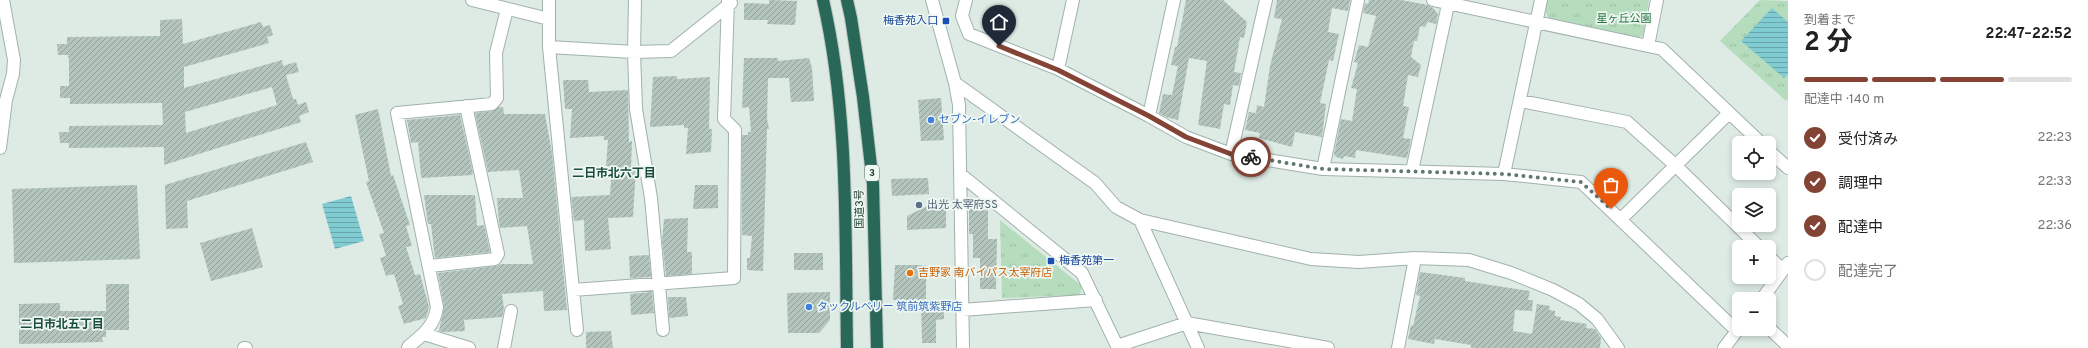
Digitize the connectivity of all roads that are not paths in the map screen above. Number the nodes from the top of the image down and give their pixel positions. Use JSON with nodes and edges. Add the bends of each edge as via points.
{"nodes":[{"id":1,"x":3,"y":0,"type":"edge"},
{"id":2,"x":472,"y":0,"type":"edge"},
{"id":3,"x":550,"y":0,"type":"edge"},
{"id":4,"x":635,"y":0,"type":"edge"},
{"id":5,"x":823,"y":0,"type":"edge"},
{"id":6,"x":847,"y":0,"type":"edge"},
{"id":7,"x":932,"y":0,"type":"edge"},
{"id":8,"x":966,"y":0,"type":"edge"},
{"id":9,"x":1073,"y":0,"type":"edge"},
{"id":10,"x":1174,"y":0,"type":"edge"},
{"id":11,"x":1266,"y":0,"type":"edge"},
{"id":12,"x":1358,"y":0,"type":"edge"},
{"id":13,"x":1434,"y":0,"type":"edge"},
{"id":14,"x":1541,"y":0,"type":"edge"},
{"id":15,"x":1656,"y":0,"type":"edge"},
{"id":16,"x":730,"y":2,"type":"edge"},
{"id":17,"x":1448,"y":2,"type":"edge"},
{"id":18,"x":507,"y":9,"type":"junction"},
{"id":19,"x":549,"y":19,"type":"junction"},
{"id":20,"x":1536,"y":22,"type":"junction"},
{"id":21,"x":5,"y":34,"type":"edge"},
{"id":22,"x":1648,"y":46,"type":"junction"},
{"id":23,"x":549,"y":47,"type":"junction"},
{"id":24,"x":634,"y":52,"type":"junction"},
{"id":25,"x":1058,"y":70,"type":"junction"},
{"id":26,"x":955,"y":83,"type":"junction"},
{"id":27,"x":1521,"y":101,"type":"junction"},
{"id":28,"x":466,"y":106,"type":"junction"},
{"id":29,"x":1728,"y":114,"type":"junction"},
{"id":30,"x":1149,"y":116,"type":"junction"},
{"id":31,"x":1752,"y":136,"type":"edge"},
{"id":32,"x":0,"y":148,"type":"edge"},
{"id":33,"x":1231,"y":154,"type":"junction"},
{"id":34,"x":1776,"y":156,"type":"edge"},
{"id":35,"x":1787,"y":164,"type":"edge"},
{"id":36,"x":1675,"y":165,"type":"junction"},
{"id":37,"x":1323,"y":169,"type":"junction"},
{"id":38,"x":1412,"y":171,"type":"junction"},
{"id":39,"x":960,"y":174,"type":"junction"},
{"id":40,"x":1504,"y":174,"type":"junction"},
{"id":41,"x":1621,"y":218,"type":"junction"},
{"id":42,"x":1140,"y":220,"type":"junction"},
{"id":43,"x":1752,"y":240,"type":"edge"},
{"id":44,"x":1415,"y":258,"type":"junction"},
{"id":45,"x":1776,"y":261,"type":"edge"},
{"id":46,"x":430,"y":266,"type":"junction"},
{"id":47,"x":1785,"y":267,"type":"edge"},
{"id":48,"x":658,"y":284,"type":"junction"},
{"id":49,"x":573,"y":290,"type":"junction"},
{"id":50,"x":1767,"y":292,"type":"edge"},
{"id":51,"x":1096,"y":300,"type":"junction"},
{"id":52,"x":962,"y":310,"type":"junction"},
{"id":53,"x":511,"y":311,"type":"dead end"},
{"id":54,"x":1187,"y":323,"type":"junction"},
{"id":55,"x":1732,"y":323,"type":"edge"},
{"id":56,"x":577,"y":330,"type":"dead end"},
{"id":57,"x":662,"y":330,"type":"dead end"},
{"id":58,"x":424,"y":334,"type":"junction"},
{"id":59,"x":1776,"y":335,"type":"edge"},
{"id":60,"x":1733,"y":336,"type":"edge"},
{"id":61,"x":1788,"y":346,"type":"edge"},
{"id":62,"x":1117,"y":347,"type":"edge"},
{"id":63,"x":408,"y":348,"type":"edge"},
{"id":64,"x":469,"y":348,"type":"edge"},
{"id":65,"x":504,"y":348,"type":"edge"},
{"id":66,"x":847,"y":348,"type":"edge"},
{"id":67,"x":877,"y":348,"type":"edge"},
{"id":68,"x":963,"y":348,"type":"edge"},
{"id":69,"x":1198,"y":348,"type":"edge"},
{"id":70,"x":1328,"y":348,"type":"edge"},
{"id":71,"x":1398,"y":348,"type":"edge"},
{"id":72,"x":1618,"y":348,"type":"edge"},
{"id":73,"x":1724,"y":348,"type":"edge"}],
"edges":[{"from":1,"to":21,"type":"street"},
{"from":2,"to":18,"type":"street"},
{"from":3,"to":19,"type":"street"},
{"from":4,"to":24,"type":"street"},
{"from":5,"to":66,"type":"highway","name":"国道3号","via":[[830,29],[845,152]]},
{"from":6,"to":67,"type":"highway","name":"国道3号","number":"3","via":[[863,97],[873,184]]},
{"from":7,"to":26,"type":"street"},
{"from":8,"to":25,"type":"street","via":[[962,16],[969,34]]},
{"from":9,"to":25,"type":"street"},
{"from":10,"to":30,"type":"street"},
{"from":11,"to":33,"type":"street"},
{"from":12,"to":37,"type":"street"},
{"from":13,"to":17,"type":"street"},
{"from":14,"to":20,"type":"street"},
{"from":15,"to":22,"type":"street"},
{"from":16,"to":24,"type":"street","via":[[671,51]]},
{"from":16,"to":48,"type":"street","via":[[724,119],[735,130],[734,278]]},
{"from":17,"to":20,"type":"street"},
{"from":17,"to":38,"type":"street"},
{"from":18,"to":19,"type":"street"},
{"from":18,"to":28,"type":"street","via":[[496,53],[497,98],[492,104]]},
{"from":19,"to":23,"type":"street"},
{"from":20,"to":22,"type":"street"},
{"from":20,"to":27,"type":"street"},
{"from":21,"to":32,"type":"street","via":[[14,60]]},
{"from":22,"to":29,"type":"street","via":[[1662,49]]},
{"from":23,"to":24,"type":"street"},
{"from":23,"to":49,"type":"street"},
{"from":24,"to":48,"type":"street","via":[[636,109],[651,198]]},
{"from":25,"to":30,"type":"street"},
{"from":26,"to":39,"type":"street","via":[[959,105]]},
{"from":26,"to":42,"type":"street","via":[[1095,183],[1116,207]]},
{"from":27,"to":36,"type":"street","via":[[1627,122]]},
{"from":27,"to":40,"type":"street"},
{"from":28,"to":46,"type":"street","via":[[498,254],[495,259]]},
{"from":28,"to":46,"type":"street","via":[[397,112]]},
{"from":29,"to":31,"type":"street"},
{"from":29,"to":36,"type":"street"},
{"from":30,"to":33,"type":"street","via":[[1186,137]]},
{"from":33,"to":37,"type":"street"},
{"from":34,"to":35,"type":"street"},
{"from":36,"to":41,"type":"street"},
{"from":36,"to":43,"type":"street"},
{"from":37,"to":38,"type":"street"},
{"from":38,"to":40,"type":"street"},
{"from":39,"to":51,"type":"street","via":[[1082,273]]},
{"from":39,"to":52,"type":"street"},
{"from":40,"to":41,"type":"street","via":[[1581,182]]},
{"from":41,"to":55,"type":"street"},
{"from":42,"to":44,"type":"street","via":[[1311,259],[1359,262]]},
{"from":42,"to":54,"type":"street"},
{"from":44,"to":71,"type":"street"},
{"from":44,"to":72,"type":"street","via":[[1469,260],[1553,290],[1579,304],[1597,319]]},
{"from":45,"to":47,"type":"street"},
{"from":46,"to":58,"type":"street","via":[[437,307],[433,322]]},
{"from":47,"to":50,"type":"street"},
{"from":48,"to":49,"type":"street"},
{"from":48,"to":57,"type":"street"},
{"from":49,"to":56,"type":"street"},
{"from":51,"to":52,"type":"street"},
{"from":51,"to":62,"type":"street"},
{"from":52,"to":68,"type":"street"},
{"from":53,"to":65,"type":"street"},
{"from":54,"to":62,"type":"street"},
{"from":54,"to":69,"type":"street"},
{"from":54,"to":70,"type":"street"},
{"from":58,"to":63,"type":"street"},
{"from":58,"to":64,"type":"street"},
{"from":59,"to":61,"type":"street"},
{"from":60,"to":73,"type":"street"}]}
